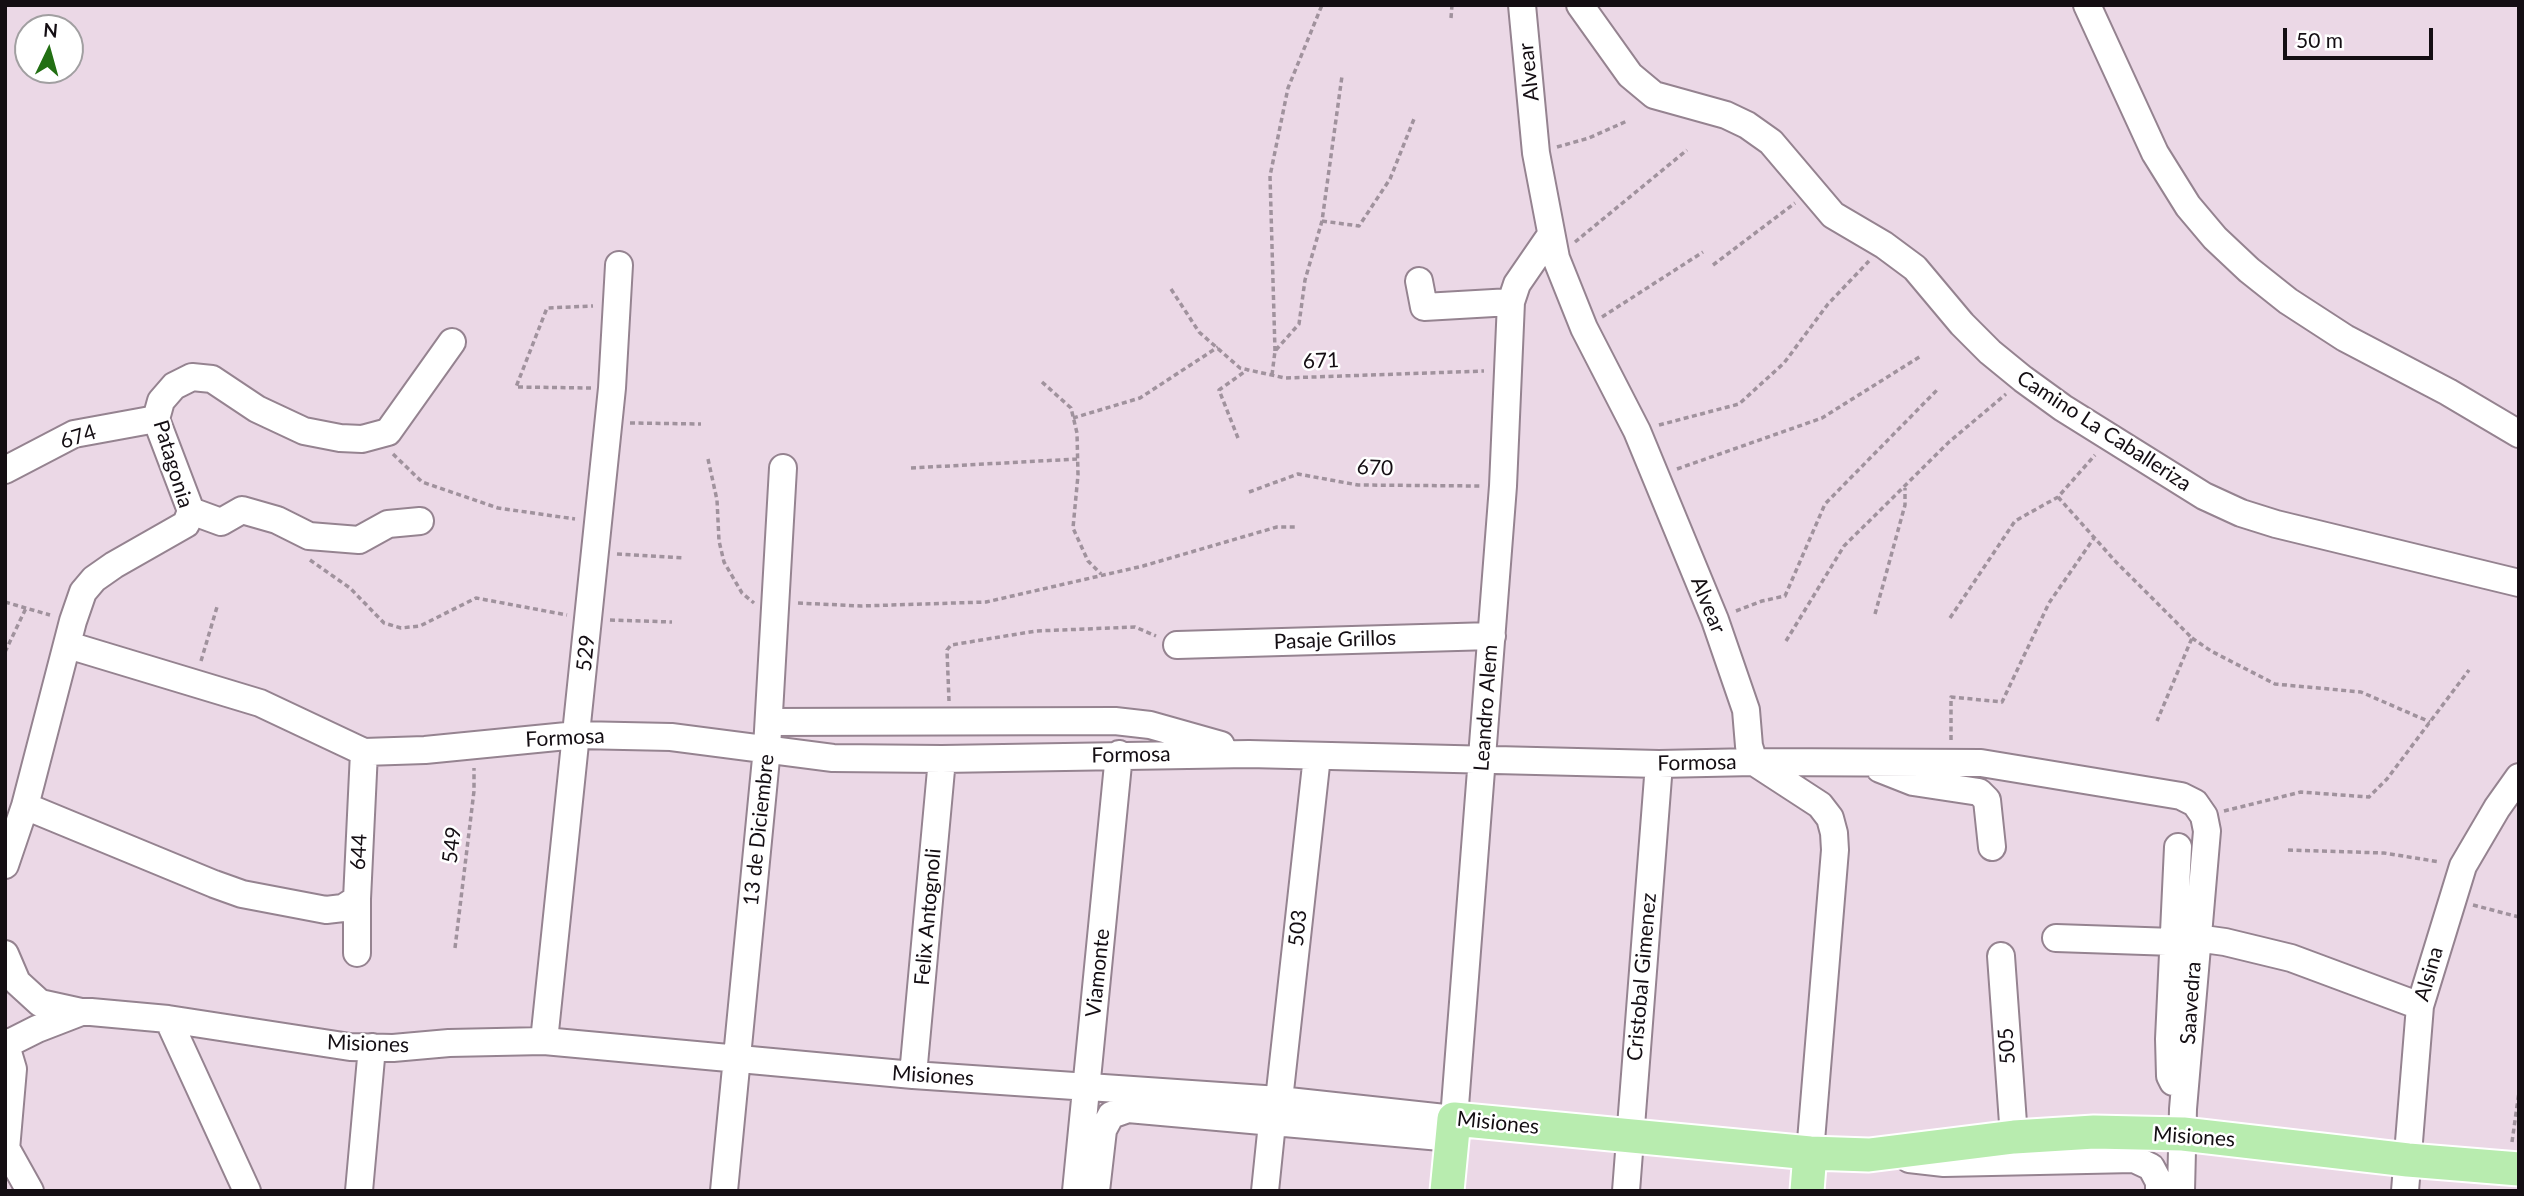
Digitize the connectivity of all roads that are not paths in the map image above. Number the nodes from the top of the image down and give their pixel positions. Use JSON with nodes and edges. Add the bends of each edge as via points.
{"nodes":[{"id":1,"x":1522,"y":5,"type":"edge"},
{"id":2,"x":1580,"y":5,"type":"edge"},
{"id":3,"x":2087,"y":5,"type":"edge"},
{"id":4,"x":1553,"y":247,"type":"junction"},
{"id":5,"x":620,"y":265,"type":"dead end"},
{"id":6,"x":1419,"y":281,"type":"dead end"},
{"id":7,"x":1511,"y":302,"type":"junction"},
{"id":8,"x":452,"y":342,"type":"dead end"},
{"id":9,"x":156,"y":419,"type":"junction"},
{"id":10,"x":2519,"y":435,"type":"edge"},
{"id":11,"x":783,"y":468,"type":"dead end"},
{"id":12,"x":5,"y":470,"type":"edge"},
{"id":13,"x":191,"y":510,"type":"junction"},
{"id":14,"x":420,"y":521,"type":"dead end"},
{"id":15,"x":2519,"y":583,"type":"edge"},
{"id":16,"x":70,"y":633,"type":"junction"},
{"id":17,"x":1492,"y":636,"type":"junction"},
{"id":18,"x":1177,"y":645,"type":"road end"},
{"id":19,"x":577,"y":735,"type":"junction"},
{"id":20,"x":768,"y":735,"type":"junction"},
{"id":21,"x":364,"y":752,"type":"junction"},
{"id":22,"x":1119,"y":754,"type":"junction"},
{"id":23,"x":1249,"y":754,"type":"junction"},
{"id":24,"x":1317,"y":756,"type":"junction"},
{"id":25,"x":943,"y":759,"type":"junction"},
{"id":26,"x":1483,"y":761,"type":"junction"},
{"id":27,"x":1754,"y":762,"type":"junction"},
{"id":28,"x":1869,"y":763,"type":"junction"},
{"id":29,"x":1659,"y":764,"type":"junction"},
{"id":30,"x":2519,"y":777,"type":"edge"},
{"id":31,"x":25,"y":806,"type":"junction"},
{"id":32,"x":2204,"y":816,"type":"joint"},
{"id":33,"x":1992,"y":847,"type":"dead end"},
{"id":34,"x":2178,"y":847,"type":"dead end"},
{"id":35,"x":5,"y":865,"type":"edge"},
{"id":36,"x":357,"y":899,"type":"junction"},
{"id":37,"x":2056,"y":938,"type":"dead end"},
{"id":38,"x":2185,"y":940,"type":"junction"},
{"id":39,"x":357,"y":953,"type":"dead end"},
{"id":40,"x":5,"y":954,"type":"edge"},
{"id":41,"x":2001,"y":956,"type":"dead end"},
{"id":42,"x":2420,"y":1006,"type":"junction"},
{"id":43,"x":81,"y":1013,"type":"junction"},
{"id":44,"x":168,"y":1019,"type":"junction"},
{"id":45,"x":544,"y":1041,"type":"junction"},
{"id":46,"x":6,"y":1044,"type":"edge"},
{"id":47,"x":372,"y":1047,"type":"junction"},
{"id":48,"x":735,"y":1060,"type":"junction"},
{"id":49,"x":913,"y":1074,"type":"junction"},
{"id":50,"x":1087,"y":1088,"type":"junction"},
{"id":51,"x":1275,"y":1112,"type":"junction"},
{"id":52,"x":2183,"y":1121,"type":"junction"},
{"id":53,"x":1453,"y":1128,"type":"junction"},
{"id":54,"x":1629,"y":1136,"type":"junction"},
{"id":55,"x":2014,"y":1137,"type":"junction"},
{"id":56,"x":1810,"y":1153,"type":"junction"},
{"id":57,"x":6,"y":1154,"type":"edge"},
{"id":58,"x":1869,"y":1155,"type":"junction"},
{"id":59,"x":2514,"y":1169,"type":"edge"},
{"id":60,"x":2407,"y":1175,"type":"edge"},
{"id":61,"x":2155,"y":1179,"type":"edge"},
{"id":62,"x":30,"y":1191,"type":"edge"},
{"id":63,"x":247,"y":1191,"type":"edge"},
{"id":64,"x":359,"y":1191,"type":"edge"},
{"id":65,"x":724,"y":1191,"type":"edge"},
{"id":66,"x":1076,"y":1191,"type":"edge"},
{"id":67,"x":1096,"y":1191,"type":"edge"},
{"id":68,"x":1265,"y":1191,"type":"edge"},
{"id":69,"x":1447,"y":1191,"type":"edge"},
{"id":70,"x":1626,"y":1191,"type":"edge"},
{"id":71,"x":1807,"y":1191,"type":"edge"},
{"id":72,"x":2181,"y":1191,"type":"edge"}],
"edges":[{"from":1,"to":4,"type":"street","name":"Alvear","via":[[1536,153]]},
{"from":2,"to":15,"type":"street","name":"Camino La Caballeriza","via":[[1630,75],[1654,95],[1747,125],[1770,142],[1833,215],[1915,268],[1962,324],[2023,379],[2204,496],[2276,524]]},
{"from":3,"to":10,"type":"street","via":[[2155,153],[2188,206],[2215,238],[2288,301],[2345,338]]},
{"from":4,"to":7,"type":"street","name":"Leandro Alem","via":[[1517,284]]},
{"from":4,"to":27,"type":"street","name":"Alvear","via":[[1584,328],[1637,431],[1715,620],[1745,710]]},
{"from":5,"to":19,"type":"street","name":"529"},
{"from":6,"to":7,"type":"street","via":[[1424,307]]},
{"from":7,"to":17,"type":"street","name":"Leandro Alem"},
{"from":8,"to":9,"type":"street","name":"Patagonia","via":[[388,432],[362,439],[304,431],[212,379],[192,377],[174,386],[160,401]]},
{"from":9,"to":12,"type":"street","name":"674","via":[[74,434]]},
{"from":9,"to":13,"type":"street","name":"Patagonia"},
{"from":11,"to":20,"type":"street","name":"13 de Diciembre"},
{"from":13,"to":14,"type":"street","via":[[221,522],[242,510],[309,536],[359,540],[388,524]]},
{"from":13,"to":16,"type":"street","name":"Patagonia","via":[[186,524],[94,579],[83,592]]},
{"from":16,"to":21,"type":"street","name":"Formosa","via":[[194,683],[260,703]]},
{"from":16,"to":31,"type":"street","name":"Patagonia"},
{"from":17,"to":18,"type":"street","name":"Pasaje Grillos"},
{"from":17,"to":26,"type":"street","name":"Leandro Alem"},
{"from":19,"to":20,"type":"street","name":"Formosa"},
{"from":19,"to":21,"type":"street","name":"Formosa"},
{"from":19,"to":45,"type":"street","name":"529"},
{"from":20,"to":23,"type":"street","via":[[950,722],[1115,721],[1150,725]]},
{"from":20,"to":25,"type":"street","name":"Formosa","via":[[832,758]]},
{"from":20,"to":48,"type":"street","name":"13 de Diciembre"},
{"from":21,"to":36,"type":"street","name":"644"},
{"from":22,"to":23,"type":"street","name":"Formosa"},
{"from":22,"to":25,"type":"street","name":"Formosa"},
{"from":22,"to":50,"type":"street","name":"Viamonte"},
{"from":23,"to":24,"type":"street","name":"Formosa"},
{"from":24,"to":26,"type":"street","name":"Formosa"},
{"from":24,"to":51,"type":"street","name":"503"},
{"from":25,"to":49,"type":"street","name":"Felix Antognoli"},
{"from":26,"to":29,"type":"street","name":"Formosa"},
{"from":26,"to":53,"type":"street","name":"Leandro Alem"},
{"from":27,"to":28,"type":"street","name":"Formosa"},
{"from":27,"to":29,"type":"street","name":"Formosa"},
{"from":27,"to":56,"type":"street","via":[[1819,805],[1830,818],[1834,833]]},
{"from":28,"to":32,"type":"street","name":"Formosa","via":[[1981,763],[2181,796]]},
{"from":28,"to":33,"type":"street","via":[[1913,782],[1979,792],[1987,800]]},
{"from":29,"to":54,"type":"street","name":"Cristobal Gimenez"},
{"from":30,"to":42,"type":"street","name":"Alsina","via":[[2463,866]]},
{"from":31,"to":35,"type":"street","name":"Patagonia"},
{"from":31,"to":36,"type":"street","via":[[242,894],[326,910]]},
{"from":32,"to":38,"type":"street","name":"Saavedra","via":[[2207,831]]},
{"from":34,"to":38,"type":"street"},
{"from":36,"to":39,"type":"street","name":"644"},
{"from":37,"to":38,"type":"street"},
{"from":38,"to":42,"type":"street","via":[[2225,942],[2291,958]]},
{"from":38,"to":52,"type":"street","name":"Saavedra"},
{"from":40,"to":43,"type":"street","via":[[17,982],[40,1003]]},
{"from":41,"to":55,"type":"street","name":"505"},
{"from":42,"to":60,"type":"street","name":"Alsina"},
{"from":43,"to":44,"type":"street","name":"Misiones"},
{"from":43,"to":46,"type":"street","name":"Misiones"},
{"from":44,"to":47,"type":"street","name":"Misiones"},
{"from":44,"to":63,"type":"street"},
{"from":45,"to":47,"type":"street","name":"Misiones"},
{"from":45,"to":48,"type":"street","name":"Misiones"},
{"from":46,"to":57,"type":"street","via":[[13,1069]]},
{"from":47,"to":64,"type":"street"},
{"from":48,"to":49,"type":"street","name":"Misiones"},
{"from":48,"to":65,"type":"street","name":"13 de Diciembre"},
{"from":49,"to":50,"type":"street","name":"Misiones"},
{"from":50,"to":51,"type":"street","name":"Misiones"},
{"from":50,"to":66,"type":"street","name":"Viamonte"},
{"from":51,"to":53,"type":"street","name":"Misiones"},
{"from":51,"to":67,"type":"street","name":"Misiones","via":[[1128,1110],[1111,1115],[1103,1130]]},
{"from":51,"to":68,"type":"street","name":"503"},
{"from":52,"to":55,"type":"main road","name":"Misiones"},
{"from":52,"to":60,"type":"main road","name":"Misiones"},
{"from":52,"to":72,"type":"street","name":"Saavedra"},
{"from":53,"to":54,"type":"main road","name":"Misiones"},
{"from":53,"to":69,"type":"main road","name":"Leandro Alem"},
{"from":54,"to":56,"type":"main road","name":"Misiones"},
{"from":54,"to":70,"type":"street","name":"Cristobal Gimenez"},
{"from":55,"to":58,"type":"main road","name":"Misiones"},
{"from":56,"to":58,"type":"main road","name":"Misiones"},
{"from":56,"to":71,"type":"main road"},
{"from":57,"to":62,"type":"street"},
{"from":58,"to":61,"type":"street","name":"Misiones","via":[[1944,1163],[2134,1159]]},
{"from":59,"to":60,"type":"main road","name":"Misiones"}]}
